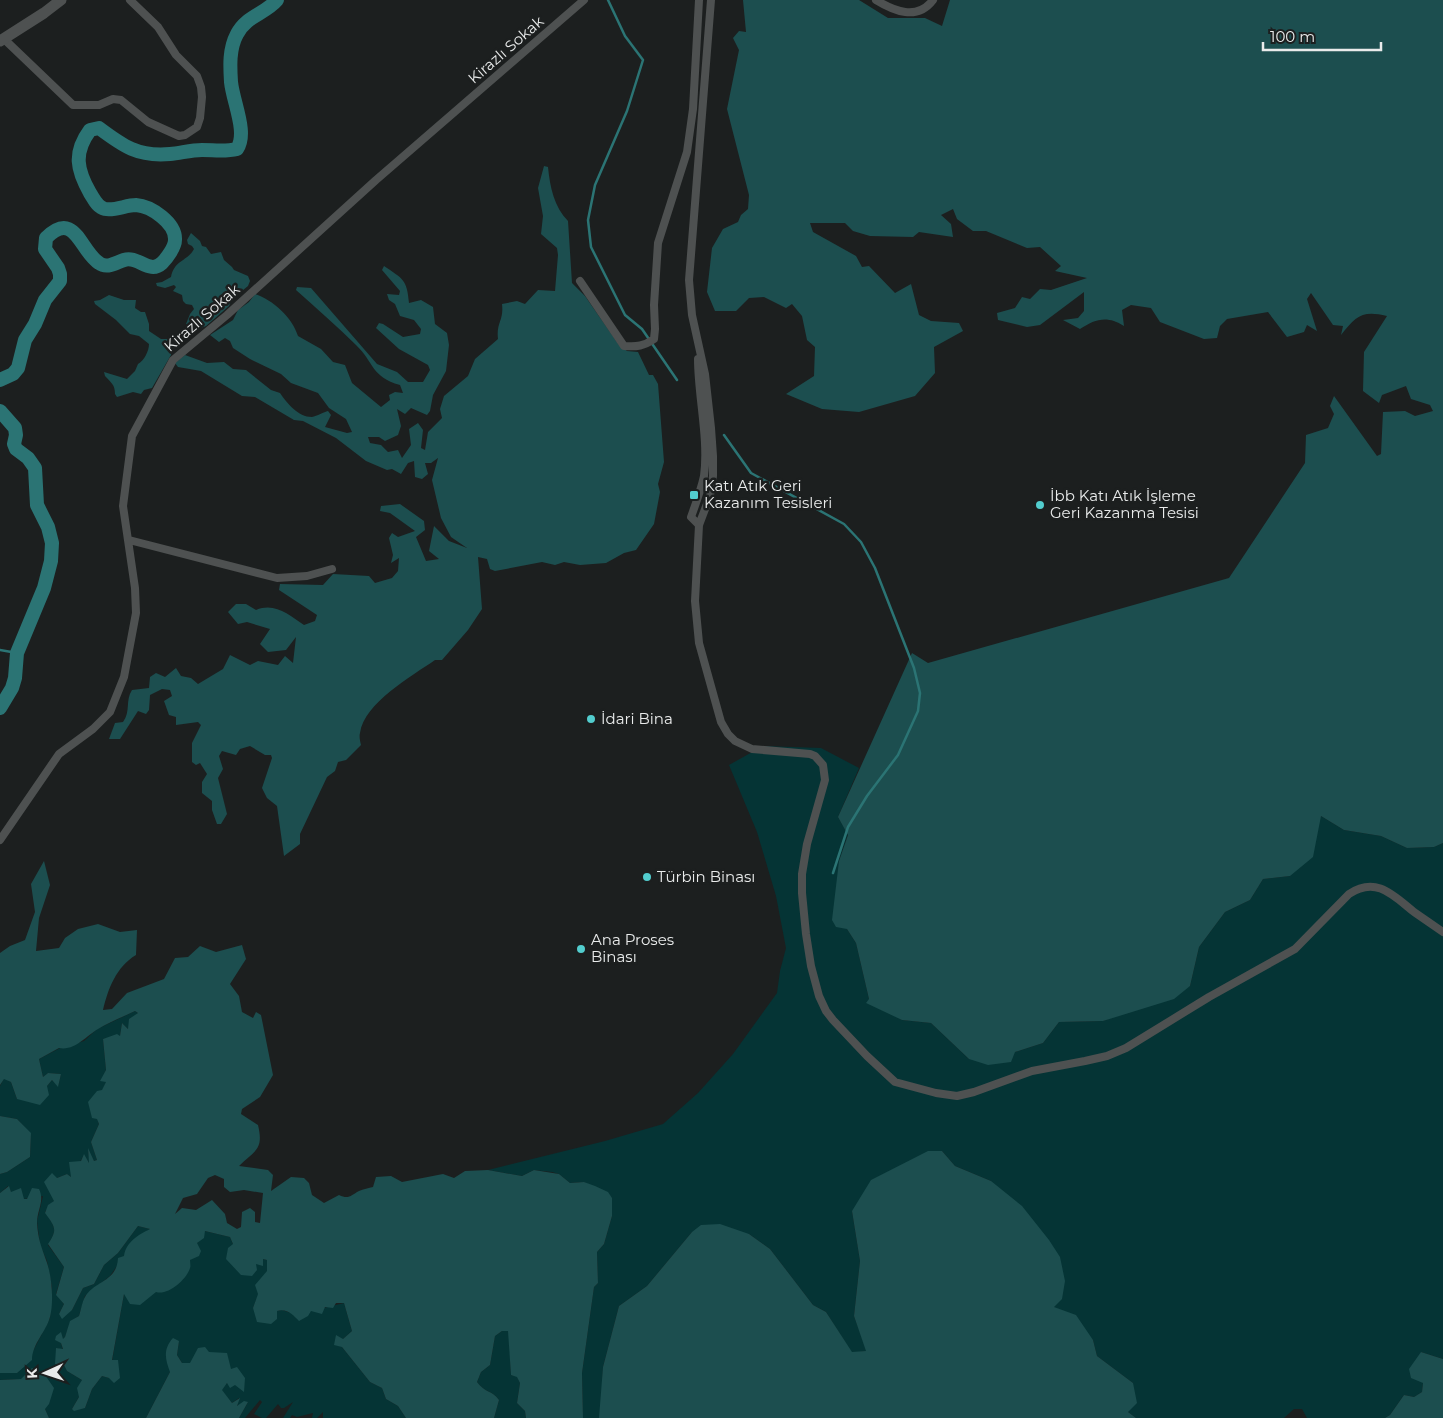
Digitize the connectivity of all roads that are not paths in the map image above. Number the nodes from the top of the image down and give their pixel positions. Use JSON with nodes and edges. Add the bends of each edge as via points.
{"nodes":[{"id":1,"x":60,"y":0,"type":"edge"},
{"id":2,"x":130,"y":0,"type":"edge"},
{"id":3,"x":584,"y":0,"type":"edge"},
{"id":4,"x":698,"y":0,"type":"edge"},
{"id":5,"x":711,"y":0,"type":"edge"},
{"id":6,"x":876,"y":0,"type":"edge"},
{"id":7,"x":933,"y":0,"type":"edge"},
{"id":8,"x":2,"y":39,"type":"edge"},
{"id":9,"x":580,"y":281,"type":"dead end"},
{"id":10,"x":129,"y":540,"type":"junction"},
{"id":11,"x":332,"y":569,"type":"dead end"},
{"id":12,"x":0,"y":840,"type":"edge"},
{"id":13,"x":1443,"y":932,"type":"edge"}],
"edges":[{"from":1,"to":8,"type":"street"},
{"from":2,"to":8,"type":"street","via":[[158,27],[176,55],[197,76],[202,97],[200,118],[197,127],[185,135],[179,136],[148,122],[121,100],[113,99],[99,105],[73,105]]},
{"from":3,"to":10,"type":"street","name":"Kirazlı Sokak","via":[[173,360],[132,436],[123,506]]},
{"from":4,"to":9,"type":"street","via":[[693,109],[687,152],[658,243],[654,339],[645,345],[624,346]]},
{"from":5,"to":13,"type":"street","via":[[690,280],[692,315],[705,374],[713,456],[710,496],[700,525],[696,620],[721,722],[728,734],[752,749],[810,754],[823,765],[824,789],[807,844],[802,893],[816,985],[833,1020],[895,1082],[946,1095],[965,1094],[1032,1071],[1107,1056],[1126,1048],[1295,949],[1356,890],[1375,887],[1388,891]]},
{"from":6,"to":7,"type":"street","via":[[893,10],[912,13],[930,5]]},
{"from":10,"to":11,"type":"street","via":[[277,578],[307,576]]},
{"from":10,"to":12,"type":"street","name":"Kirazlı Sokak","via":[[136,613],[124,677],[110,712],[94,729],[59,754]]}]}
